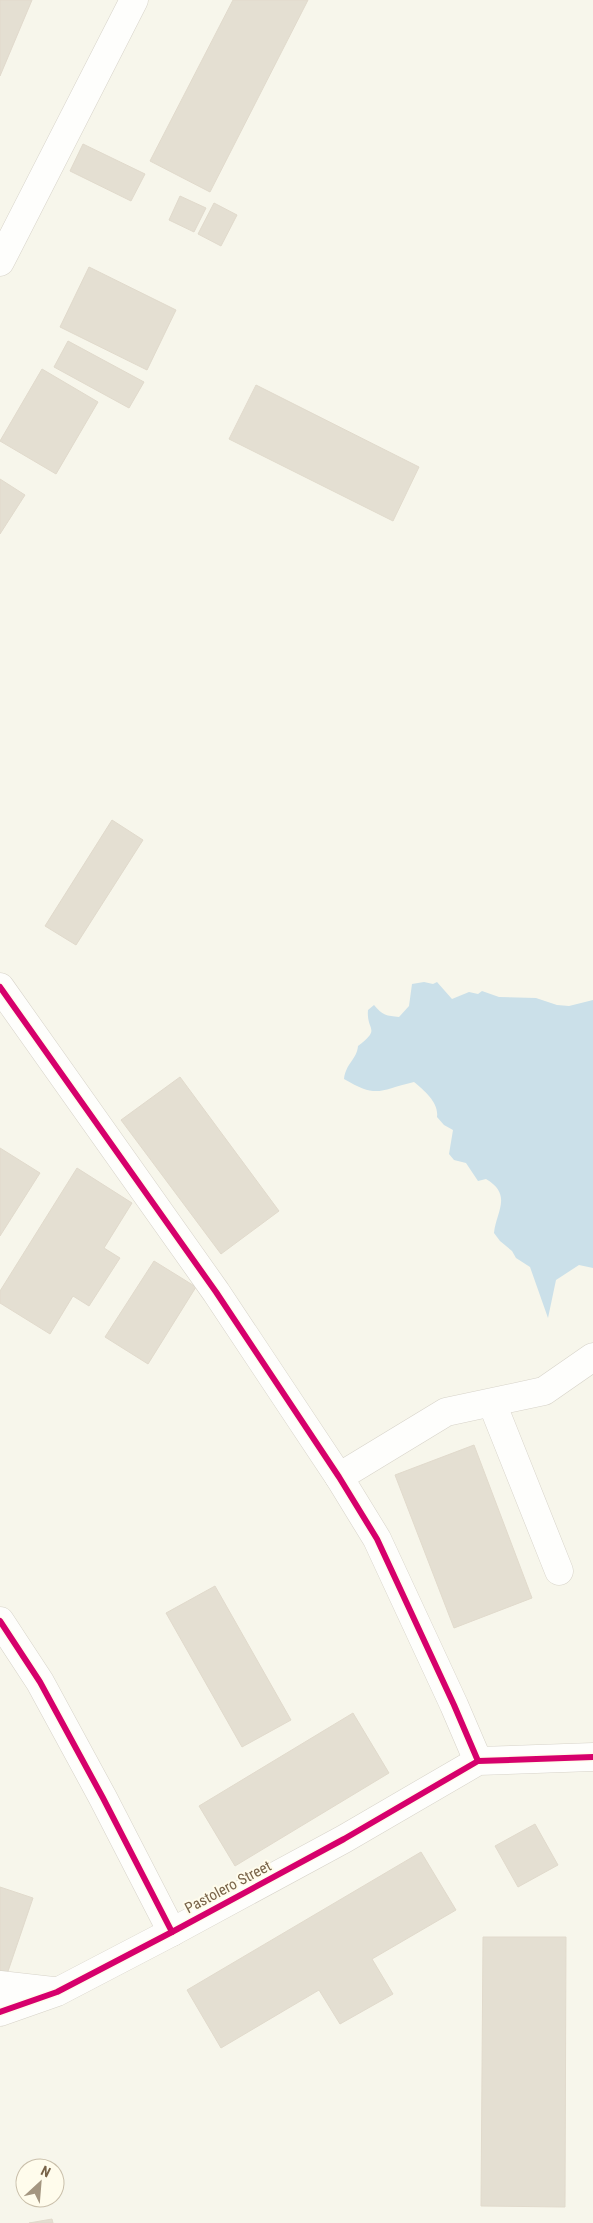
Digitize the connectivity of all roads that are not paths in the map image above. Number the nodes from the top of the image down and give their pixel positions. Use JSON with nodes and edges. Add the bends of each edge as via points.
{"nodes":[{"id":1,"x":134,"y":0,"type":"edge"},
{"id":2,"x":0,"y":262,"type":"edge"},
{"id":3,"x":0,"y":986,"type":"edge"},
{"id":4,"x":593,"y":1357,"type":"edge"},
{"id":5,"x":492,"y":1403,"type":"junction"},
{"id":6,"x":339,"y":1478,"type":"junction"},
{"id":7,"x":559,"y":1571,"type":"dead end"},
{"id":8,"x":0,"y":1621,"type":"edge"},
{"id":9,"x":593,"y":1758,"type":"edge"},
{"id":10,"x":478,"y":1761,"type":"junction"},
{"id":11,"x":172,"y":1932,"type":"junction"},
{"id":12,"x":0,"y":1985,"type":"edge"},
{"id":13,"x":56,"y":1992,"type":"junction"},
{"id":14,"x":0,"y":2012,"type":"edge"}],
"edges":[{"from":1,"to":2,"type":"street"},
{"from":3,"to":6,"type":"street","via":[[216,1292]]},
{"from":4,"to":5,"type":"street","via":[[544,1391]]},
{"from":5,"to":6,"type":"street","via":[[446,1412]]},
{"from":5,"to":7,"type":"street"},
{"from":6,"to":10,"type":"street","via":[[377,1539]]},
{"from":8,"to":11,"type":"street","via":[[40,1682]]},
{"from":9,"to":10,"type":"street","name":"Pastolero Street"},
{"from":10,"to":11,"type":"street","name":"Pastolero Street","via":[[344,1840]]},
{"from":11,"to":13,"type":"street","name":"Pastolero Street"},
{"from":12,"to":13,"type":"street"},
{"from":13,"to":14,"type":"street","name":"Pastolero Street"}]}
